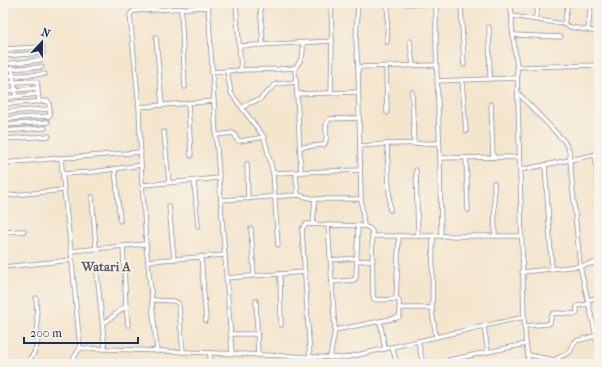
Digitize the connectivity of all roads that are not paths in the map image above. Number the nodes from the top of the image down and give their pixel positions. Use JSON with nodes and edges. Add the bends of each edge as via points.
{"nodes":[{"id":1,"x":188,"y":3,"type":"edge"},
{"id":2,"x":236,"y":3,"type":"edge"},
{"id":3,"x":260,"y":3,"type":"edge"},
{"id":4,"x":331,"y":3,"type":"edge"},
{"id":5,"x":358,"y":3,"type":"edge"},
{"id":6,"x":388,"y":3,"type":"edge"},
{"id":7,"x":392,"y":3,"type":"edge"},
{"id":8,"x":491,"y":3,"type":"edge"},
{"id":9,"x":510,"y":3,"type":"edge"},
{"id":10,"x":539,"y":3,"type":"edge"},
{"id":11,"x":568,"y":3,"type":"edge"},
{"id":12,"x":591,"y":3,"type":"edge"},
{"id":13,"x":436,"y":4,"type":"edge"},
{"id":14,"x":461,"y":4,"type":"edge"},
{"id":15,"x":208,"y":5,"type":"edge"},
{"id":16,"x":188,"y":8,"type":"junction"},
{"id":17,"x":181,"y":9,"type":"junction"},
{"id":18,"x":512,"y":16,"type":"junction"},
{"id":19,"x":535,"y":19,"type":"junction"},
{"id":20,"x":564,"y":24,"type":"junction"},
{"id":21,"x":489,"y":27,"type":"dead end"},
{"id":22,"x":588,"y":30,"type":"junction"},
{"id":23,"x":599,"y":32,"type":"edge"},
{"id":24,"x":513,"y":35,"type":"junction"},
{"id":25,"x":561,"y":37,"type":"dead end"},
{"id":26,"x":156,"y":38,"type":"dead end"},
{"id":27,"x":332,"y":40,"type":"junction"},
{"id":28,"x":410,"y":41,"type":"dead end"},
{"id":29,"x":303,"y":42,"type":"junction"},
{"id":30,"x":387,"y":42,"type":"dead end"},
{"id":31,"x":263,"y":45,"type":"junction"},
{"id":32,"x":239,"y":46,"type":"junction"},
{"id":33,"x":43,"y":47,"type":"dead end"},
{"id":34,"x":3,"y":49,"type":"edge"},
{"id":35,"x":44,"y":53,"type":"dead end"},
{"id":36,"x":3,"y":56,"type":"edge"},
{"id":37,"x":41,"y":60,"type":"dead end"},
{"id":38,"x":3,"y":64,"type":"edge"},
{"id":39,"x":11,"y":64,"type":"junction"},
{"id":40,"x":437,"y":65,"type":"junction"},
{"id":41,"x":464,"y":65,"type":"dead end"},
{"id":42,"x":599,"y":65,"type":"edge"},
{"id":43,"x":413,"y":66,"type":"junction"},
{"id":44,"x":42,"y":67,"type":"dead end"},
{"id":45,"x":358,"y":67,"type":"junction"},
{"id":46,"x":386,"y":67,"type":"junction"},
{"id":47,"x":517,"y":67,"type":"junction"},
{"id":48,"x":295,"y":68,"type":"junction"},
{"id":49,"x":12,"y":69,"type":"junction"},
{"id":50,"x":3,"y":70,"type":"edge"},
{"id":51,"x":241,"y":70,"type":"junction"},
{"id":52,"x":227,"y":71,"type":"junction"},
{"id":53,"x":212,"y":72,"type":"junction"},
{"id":54,"x":45,"y":74,"type":"dead end"},
{"id":55,"x":3,"y":76,"type":"edge"},
{"id":56,"x":13,"y":76,"type":"junction"},
{"id":57,"x":517,"y":78,"type":"junction"},
{"id":58,"x":490,"y":79,"type":"junction"},
{"id":59,"x":462,"y":80,"type":"junction"},
{"id":60,"x":437,"y":81,"type":"junction"},
{"id":61,"x":296,"y":82,"type":"junction"},
{"id":62,"x":14,"y":83,"type":"junction"},
{"id":63,"x":3,"y":84,"type":"edge"},
{"id":64,"x":185,"y":87,"type":"dead end"},
{"id":65,"x":38,"y":88,"type":"junction"},
{"id":66,"x":15,"y":90,"type":"junction"},
{"id":67,"x":3,"y":91,"type":"edge"},
{"id":68,"x":358,"y":92,"type":"junction"},
{"id":69,"x":412,"y":92,"type":"dead end"},
{"id":70,"x":331,"y":93,"type":"junction"},
{"id":71,"x":518,"y":93,"type":"junction"},
{"id":72,"x":38,"y":94,"type":"junction"},
{"id":73,"x":298,"y":94,"type":"junction"},
{"id":74,"x":16,"y":96,"type":"junction"},
{"id":75,"x":3,"y":98,"type":"edge"},
{"id":76,"x":214,"y":101,"type":"junction"},
{"id":77,"x":39,"y":102,"type":"junction"},
{"id":78,"x":188,"y":103,"type":"junction"},
{"id":79,"x":3,"y":104,"type":"edge"},
{"id":80,"x":491,"y":104,"type":"dead end"},
{"id":81,"x":162,"y":105,"type":"junction"},
{"id":82,"x":139,"y":107,"type":"junction"},
{"id":83,"x":242,"y":108,"type":"junction"},
{"id":84,"x":50,"y":109,"type":"junction"},
{"id":85,"x":3,"y":112,"type":"edge"},
{"id":86,"x":387,"y":113,"type":"dead end"},
{"id":87,"x":18,"y":118,"type":"junction"},
{"id":88,"x":359,"y":118,"type":"junction"},
{"id":89,"x":3,"y":119,"type":"edge"},
{"id":90,"x":48,"y":122,"type":"dead end"},
{"id":91,"x":18,"y":124,"type":"junction"},
{"id":92,"x":3,"y":125,"type":"edge"},
{"id":93,"x":45,"y":128,"type":"dead end"},
{"id":94,"x":19,"y":130,"type":"junction"},
{"id":95,"x":466,"y":131,"type":"dead end"},
{"id":96,"x":3,"y":132,"type":"edge"},
{"id":97,"x":164,"y":132,"type":"dead end"},
{"id":98,"x":216,"y":135,"type":"junction"},
{"id":99,"x":49,"y":136,"type":"dead end"},
{"id":100,"x":264,"y":137,"type":"junction"},
{"id":101,"x":20,"y":138,"type":"junction"},
{"id":102,"x":3,"y":139,"type":"edge"},
{"id":103,"x":439,"y":143,"type":"junction"},
{"id":104,"x":387,"y":144,"type":"junction"},
{"id":105,"x":414,"y":144,"type":"junction"},
{"id":106,"x":360,"y":146,"type":"junction"},
{"id":107,"x":300,"y":147,"type":"junction"},
{"id":108,"x":140,"y":152,"type":"junction"},
{"id":109,"x":597,"y":154,"type":"edge"},
{"id":110,"x":191,"y":156,"type":"dead end"},
{"id":111,"x":493,"y":157,"type":"junction"},
{"id":112,"x":519,"y":157,"type":"junction"},
{"id":113,"x":61,"y":158,"type":"junction"},
{"id":114,"x":440,"y":158,"type":"junction"},
{"id":115,"x":466,"y":158,"type":"junction"},
{"id":116,"x":570,"y":160,"type":"junction"},
{"id":117,"x":3,"y":163,"type":"edge"},
{"id":118,"x":247,"y":164,"type":"dead end"},
{"id":119,"x":141,"y":165,"type":"junction"},
{"id":120,"x":545,"y":165,"type":"junction"},
{"id":121,"x":115,"y":169,"type":"junction"},
{"id":122,"x":360,"y":170,"type":"junction"},
{"id":123,"x":416,"y":170,"type":"dead end"},
{"id":124,"x":520,"y":170,"type":"junction"},
{"id":125,"x":301,"y":172,"type":"junction"},
{"id":126,"x":273,"y":173,"type":"junction"},
{"id":127,"x":63,"y":174,"type":"junction"},
{"id":128,"x":219,"y":178,"type":"junction"},
{"id":129,"x":194,"y":181,"type":"junction"},
{"id":130,"x":169,"y":182,"type":"junction"},
{"id":131,"x":494,"y":182,"type":"dead end"},
{"id":132,"x":142,"y":185,"type":"junction"},
{"id":133,"x":64,"y":190,"type":"junction"},
{"id":134,"x":298,"y":195,"type":"junction"},
{"id":135,"x":3,"y":196,"type":"edge"},
{"id":136,"x":274,"y":197,"type":"junction"},
{"id":137,"x":599,"y":197,"type":"edge"},
{"id":138,"x":92,"y":198,"type":"dead end"},
{"id":139,"x":248,"y":198,"type":"junction"},
{"id":140,"x":315,"y":199,"type":"junction"},
{"id":141,"x":361,"y":199,"type":"junction"},
{"id":142,"x":221,"y":200,"type":"junction"},
{"id":143,"x":169,"y":206,"type":"dead end"},
{"id":144,"x":390,"y":210,"type":"dead end"},
{"id":145,"x":468,"y":210,"type":"dead end"},
{"id":146,"x":120,"y":221,"type":"dead end"},
{"id":147,"x":314,"y":224,"type":"junction"},
{"id":148,"x":328,"y":225,"type":"junction"},
{"id":149,"x":358,"y":225,"type":"junction"},
{"id":150,"x":198,"y":226,"type":"dead end"},
{"id":151,"x":364,"y":226,"type":"junction"},
{"id":152,"x":251,"y":229,"type":"dead end"},
{"id":153,"x":24,"y":231,"type":"dead end"},
{"id":154,"x":3,"y":232,"type":"edge"},
{"id":155,"x":372,"y":236,"type":"junction"},
{"id":156,"x":399,"y":236,"type":"junction"},
{"id":157,"x":418,"y":236,"type":"junction"},
{"id":158,"x":433,"y":236,"type":"junction"},
{"id":159,"x":442,"y":236,"type":"junction"},
{"id":160,"x":495,"y":236,"type":"junction"},
{"id":161,"x":521,"y":236,"type":"junction"},
{"id":162,"x":146,"y":244,"type":"junction"},
{"id":163,"x":123,"y":246,"type":"junction"},
{"id":164,"x":278,"y":246,"type":"dead end"},
{"id":165,"x":96,"y":248,"type":"junction"},
{"id":166,"x":71,"y":251,"type":"junction"},
{"id":167,"x":225,"y":255,"type":"junction"},
{"id":168,"x":201,"y":256,"type":"junction"},
{"id":169,"x":174,"y":259,"type":"junction"},
{"id":170,"x":357,"y":259,"type":"junction"},
{"id":171,"x":72,"y":260,"type":"junction"},
{"id":172,"x":330,"y":260,"type":"junction"},
{"id":173,"x":372,"y":260,"type":"junction"},
{"id":174,"x":148,"y":261,"type":"junction"},
{"id":175,"x":599,"y":262,"type":"edge"},
{"id":176,"x":580,"y":266,"type":"junction"},
{"id":177,"x":3,"y":267,"type":"edge"},
{"id":178,"x":552,"y":269,"type":"junction"},
{"id":179,"x":305,"y":272,"type":"junction"},
{"id":180,"x":522,"y":272,"type":"junction"},
{"id":181,"x":97,"y":273,"type":"dead end"},
{"id":182,"x":280,"y":274,"type":"junction"},
{"id":183,"x":254,"y":275,"type":"junction"},
{"id":184,"x":226,"y":278,"type":"junction"},
{"id":185,"x":332,"y":282,"type":"junction"},
{"id":186,"x":599,"y":297,"type":"edge"},
{"id":187,"x":36,"y":298,"type":"dead end"},
{"id":188,"x":396,"y":299,"type":"junction"},
{"id":189,"x":152,"y":300,"type":"junction"},
{"id":190,"x":256,"y":301,"type":"dead end"},
{"id":191,"x":588,"y":302,"type":"junction"},
{"id":192,"x":126,"y":306,"type":"junction"},
{"id":193,"x":400,"y":308,"type":"junction"},
{"id":194,"x":432,"y":308,"type":"junction"},
{"id":195,"x":524,"y":316,"type":"junction"},
{"id":196,"x":206,"y":321,"type":"dead end"},
{"id":197,"x":380,"y":321,"type":"junction"},
{"id":198,"x":103,"y":324,"type":"junction"},
{"id":199,"x":128,"y":325,"type":"dead end"},
{"id":200,"x":281,"y":325,"type":"dead end"},
{"id":201,"x":484,"y":326,"type":"junction"},
{"id":202,"x":524,"y":326,"type":"junction"},
{"id":203,"x":335,"y":330,"type":"junction"},
{"id":204,"x":230,"y":334,"type":"junction"},
{"id":205,"x":257,"y":334,"type":"junction"},
{"id":206,"x":596,"y":336,"type":"junction"},
{"id":207,"x":436,"y":337,"type":"junction"},
{"id":208,"x":418,"y":341,"type":"junction"},
{"id":209,"x":526,"y":344,"type":"junction"},
{"id":210,"x":392,"y":347,"type":"junction"},
{"id":211,"x":80,"y":348,"type":"junction"},
{"id":212,"x":385,"y":348,"type":"junction"},
{"id":213,"x":105,"y":349,"type":"junction"},
{"id":214,"x":599,"y":349,"type":"edge"},
{"id":215,"x":157,"y":351,"type":"junction"},
{"id":216,"x":183,"y":352,"type":"junction"},
{"id":217,"x":488,"y":352,"type":"junction"},
{"id":218,"x":210,"y":353,"type":"junction"},
{"id":219,"x":232,"y":354,"type":"junction"},
{"id":220,"x":258,"y":355,"type":"junction"},
{"id":221,"x":528,"y":355,"type":"junction"},
{"id":222,"x":310,"y":357,"type":"junction"},
{"id":223,"x":330,"y":358,"type":"junction"},
{"id":224,"x":344,"y":358,"type":"junction"},
{"id":225,"x":554,"y":362,"type":"edge"},
{"id":226,"x":26,"y":364,"type":"edge"},
{"id":227,"x":70,"y":364,"type":"edge"},
{"id":228,"x":210,"y":364,"type":"edge"},
{"id":229,"x":345,"y":364,"type":"edge"},
{"id":230,"x":397,"y":364,"type":"edge"},
{"id":231,"x":423,"y":364,"type":"edge"},
{"id":232,"x":450,"y":364,"type":"edge"},
{"id":233,"x":528,"y":364,"type":"edge"}],
"edges":[{"from":1,"to":16,"type":"street"},
{"from":2,"to":32,"type":"street"},
{"from":3,"to":31,"type":"street"},
{"from":4,"to":27,"type":"street"},
{"from":5,"to":45,"type":"street"},
{"from":6,"to":30,"type":"street"},
{"from":7,"to":13,"type":"street"},
{"from":8,"to":14,"type":"street"},
{"from":9,"to":18,"type":"street"},
{"from":10,"to":19,"type":"street"},
{"from":11,"to":20,"type":"street"},
{"from":12,"to":22,"type":"street"},
{"from":13,"to":14,"type":"street"},
{"from":13,"to":40,"type":"street"},
{"from":14,"to":41,"type":"street"},
{"from":15,"to":16,"type":"street"},
{"from":15,"to":53,"type":"street"},
{"from":16,"to":17,"type":"street"},
{"from":17,"to":64,"type":"street"},
{"from":17,"to":82,"type":"street","via":[[133,12],[130,15]]},
{"from":18,"to":19,"type":"street"},
{"from":18,"to":24,"type":"street"},
{"from":19,"to":20,"type":"street"},
{"from":20,"to":22,"type":"street"},
{"from":21,"to":58,"type":"street"},
{"from":22,"to":23,"type":"street"},
{"from":24,"to":25,"type":"street"},
{"from":24,"to":47,"type":"street"},
{"from":26,"to":81,"type":"street"},
{"from":27,"to":29,"type":"street"},
{"from":27,"to":70,"type":"street"},
{"from":28,"to":43,"type":"street"},
{"from":29,"to":31,"type":"street"},
{"from":29,"to":48,"type":"street","via":[[303,56]]},
{"from":31,"to":32,"type":"street"},
{"from":32,"to":51,"type":"street"},
{"from":33,"to":34,"type":"street"},
{"from":35,"to":36,"type":"street"},
{"from":37,"to":39,"type":"street"},
{"from":38,"to":39,"type":"street"},
{"from":39,"to":49,"type":"street"},
{"from":40,"to":43,"type":"street"},
{"from":40,"to":60,"type":"street"},
{"from":42,"to":47,"type":"street"},
{"from":43,"to":46,"type":"street"},
{"from":44,"to":49,"type":"street"},
{"from":45,"to":46,"type":"street"},
{"from":45,"to":68,"type":"street"},
{"from":46,"to":86,"type":"street"},
{"from":47,"to":57,"type":"street"},
{"from":48,"to":51,"type":"street"},
{"from":48,"to":61,"type":"street"},
{"from":49,"to":50,"type":"street"},
{"from":49,"to":56,"type":"street"},
{"from":51,"to":52,"type":"street"},
{"from":52,"to":53,"type":"street"},
{"from":52,"to":83,"type":"street","via":[[231,94]]},
{"from":53,"to":76,"type":"street"},
{"from":54,"to":56,"type":"street"},
{"from":55,"to":56,"type":"street"},
{"from":56,"to":62,"type":"street"},
{"from":57,"to":58,"type":"street"},
{"from":57,"to":71,"type":"street"},
{"from":58,"to":59,"type":"street"},
{"from":59,"to":60,"type":"street"},
{"from":59,"to":95,"type":"street"},
{"from":60,"to":103,"type":"street"},
{"from":61,"to":73,"type":"street"},
{"from":61,"to":83,"type":"street","via":[[276,84],[259,100]]},
{"from":62,"to":63,"type":"street"},
{"from":62,"to":65,"type":"street","via":[[34,81],[37,82]]},
{"from":62,"to":66,"type":"street"},
{"from":65,"to":66,"type":"street"},
{"from":65,"to":72,"type":"street"},
{"from":66,"to":67,"type":"street"},
{"from":66,"to":74,"type":"street"},
{"from":68,"to":70,"type":"street"},
{"from":68,"to":88,"type":"street"},
{"from":69,"to":105,"type":"street"},
{"from":70,"to":73,"type":"street"},
{"from":71,"to":112,"type":"street"},
{"from":71,"to":116,"type":"street","via":[[564,141],[569,150]]},
{"from":72,"to":74,"type":"street"},
{"from":72,"to":77,"type":"street"},
{"from":73,"to":107,"type":"street"},
{"from":74,"to":75,"type":"street"},
{"from":76,"to":78,"type":"street"},
{"from":76,"to":98,"type":"street"},
{"from":77,"to":79,"type":"street"},
{"from":77,"to":84,"type":"street","via":[[49,101]]},
{"from":78,"to":81,"type":"street"},
{"from":78,"to":110,"type":"street"},
{"from":80,"to":111,"type":"street"},
{"from":81,"to":82,"type":"street"},
{"from":82,"to":108,"type":"street"},
{"from":83,"to":100,"type":"street"},
{"from":84,"to":85,"type":"street"},
{"from":84,"to":87,"type":"street","via":[[49,116]]},
{"from":87,"to":89,"type":"street"},
{"from":87,"to":91,"type":"street"},
{"from":88,"to":106,"type":"street"},
{"from":88,"to":107,"type":"street","via":[[329,119],[326,124],[327,138],[324,145]]},
{"from":90,"to":91,"type":"street"},
{"from":91,"to":92,"type":"street"},
{"from":91,"to":94,"type":"street"},
{"from":93,"to":94,"type":"street"},
{"from":94,"to":96,"type":"street"},
{"from":94,"to":101,"type":"street"},
{"from":97,"to":130,"type":"street"},
{"from":98,"to":100,"type":"street","via":[[233,134],[240,141]]},
{"from":98,"to":128,"type":"street"},
{"from":99,"to":101,"type":"street"},
{"from":100,"to":126,"type":"street"},
{"from":101,"to":102,"type":"street"},
{"from":103,"to":105,"type":"street"},
{"from":103,"to":114,"type":"street"},
{"from":104,"to":105,"type":"street"},
{"from":104,"to":106,"type":"street"},
{"from":104,"to":144,"type":"street"},
{"from":106,"to":122,"type":"street"},
{"from":107,"to":125,"type":"street"},
{"from":108,"to":113,"type":"street"},
{"from":108,"to":119,"type":"street"},
{"from":109,"to":116,"type":"street"},
{"from":109,"to":137,"type":"street"},
{"from":111,"to":112,"type":"street"},
{"from":111,"to":115,"type":"street"},
{"from":112,"to":124,"type":"street"},
{"from":113,"to":117,"type":"street"},
{"from":113,"to":127,"type":"street"},
{"from":114,"to":115,"type":"street"},
{"from":114,"to":159,"type":"street"},
{"from":115,"to":145,"type":"street"},
{"from":116,"to":120,"type":"street"},
{"from":116,"to":176,"type":"street"},
{"from":118,"to":139,"type":"street"},
{"from":119,"to":121,"type":"street"},
{"from":119,"to":132,"type":"street"},
{"from":120,"to":124,"type":"street"},
{"from":120,"to":178,"type":"street"},
{"from":121,"to":127,"type":"street"},
{"from":121,"to":146,"type":"street"},
{"from":122,"to":125,"type":"street"},
{"from":122,"to":141,"type":"street"},
{"from":123,"to":157,"type":"street"},
{"from":124,"to":161,"type":"street"},
{"from":125,"to":126,"type":"street"},
{"from":125,"to":134,"type":"street","via":[[296,176]]},
{"from":126,"to":136,"type":"street"},
{"from":127,"to":133,"type":"street"},
{"from":128,"to":129,"type":"street"},
{"from":128,"to":142,"type":"street"},
{"from":129,"to":130,"type":"street"},
{"from":129,"to":150,"type":"street"},
{"from":130,"to":132,"type":"street"},
{"from":131,"to":160,"type":"street"},
{"from":132,"to":162,"type":"street"},
{"from":133,"to":135,"type":"street"},
{"from":133,"to":166,"type":"street"},
{"from":134,"to":136,"type":"street"},
{"from":134,"to":140,"type":"street"},
{"from":136,"to":139,"type":"street"},
{"from":136,"to":164,"type":"street"},
{"from":138,"to":165,"type":"street"},
{"from":139,"to":142,"type":"street"},
{"from":140,"to":141,"type":"street"},
{"from":140,"to":147,"type":"street"},
{"from":141,"to":151,"type":"street"},
{"from":142,"to":167,"type":"street"},
{"from":143,"to":169,"type":"street"},
{"from":147,"to":148,"type":"street"},
{"from":147,"to":179,"type":"street","via":[[306,224],[302,229]]},
{"from":148,"to":149,"type":"street"},
{"from":148,"to":172,"type":"street"},
{"from":149,"to":151,"type":"street"},
{"from":149,"to":170,"type":"street"},
{"from":151,"to":155,"type":"street","via":[[370,228]]},
{"from":152,"to":183,"type":"street"},
{"from":153,"to":154,"type":"street"},
{"from":155,"to":156,"type":"street"},
{"from":155,"to":173,"type":"street"},
{"from":156,"to":157,"type":"street"},
{"from":156,"to":188,"type":"street"},
{"from":157,"to":158,"type":"street"},
{"from":158,"to":159,"type":"street"},
{"from":158,"to":194,"type":"street"},
{"from":159,"to":160,"type":"street"},
{"from":160,"to":161,"type":"street"},
{"from":161,"to":180,"type":"street"},
{"from":162,"to":163,"type":"street"},
{"from":162,"to":174,"type":"street"},
{"from":163,"to":165,"type":"street"},
{"from":163,"to":192,"type":"street"},
{"from":165,"to":166,"type":"street"},
{"from":166,"to":171,"type":"street"},
{"from":167,"to":168,"type":"street"},
{"from":167,"to":184,"type":"street"},
{"from":168,"to":169,"type":"street"},
{"from":168,"to":196,"type":"street"},
{"from":169,"to":174,"type":"street"},
{"from":170,"to":172,"type":"street"},
{"from":170,"to":173,"type":"street"},
{"from":170,"to":185,"type":"street","via":[[356,279]]},
{"from":171,"to":177,"type":"street"},
{"from":171,"to":211,"type":"street"},
{"from":172,"to":185,"type":"street"},
{"from":173,"to":188,"type":"street","via":[[374,299]]},
{"from":174,"to":189,"type":"street"},
{"from":175,"to":176,"type":"street"},
{"from":176,"to":178,"type":"street"},
{"from":176,"to":191,"type":"street"},
{"from":178,"to":180,"type":"street"},
{"from":179,"to":182,"type":"street"},
{"from":179,"to":222,"type":"street"},
{"from":180,"to":195,"type":"street"},
{"from":181,"to":198,"type":"street"},
{"from":182,"to":183,"type":"street"},
{"from":182,"to":200,"type":"street"},
{"from":183,"to":184,"type":"street"},
{"from":184,"to":204,"type":"street"},
{"from":185,"to":203,"type":"street"},
{"from":186,"to":191,"type":"street"},
{"from":187,"to":226,"type":"street","via":[[37,345]]},
{"from":188,"to":193,"type":"street"},
{"from":189,"to":215,"type":"street"},
{"from":189,"to":216,"type":"street","via":[[178,303]]},
{"from":190,"to":205,"type":"street"},
{"from":191,"to":202,"type":"street","via":[[577,306],[576,314],[552,313],[551,322],[548,324]]},
{"from":191,"to":206,"type":"street"},
{"from":192,"to":198,"type":"street"},
{"from":192,"to":199,"type":"street"},
{"from":193,"to":194,"type":"street"},
{"from":193,"to":197,"type":"street","via":[[399,317]]},
{"from":194,"to":207,"type":"street"},
{"from":195,"to":201,"type":"street"},
{"from":195,"to":202,"type":"street"},
{"from":197,"to":203,"type":"street"},
{"from":197,"to":212,"type":"street"},
{"from":198,"to":213,"type":"street"},
{"from":201,"to":207,"type":"street"},
{"from":201,"to":217,"type":"street"},
{"from":202,"to":209,"type":"street"},
{"from":203,"to":223,"type":"street"},
{"from":204,"to":205,"type":"street"},
{"from":204,"to":219,"type":"street"},
{"from":205,"to":220,"type":"street"},
{"from":206,"to":214,"type":"street"},
{"from":206,"to":225,"type":"street","via":[[576,341],[570,352]]},
{"from":207,"to":208,"type":"street"},
{"from":208,"to":210,"type":"street"},
{"from":208,"to":231,"type":"street"},
{"from":209,"to":217,"type":"street"},
{"from":209,"to":221,"type":"street"},
{"from":210,"to":212,"type":"street"},
{"from":210,"to":230,"type":"street"},
{"from":211,"to":213,"type":"street"},
{"from":211,"to":227,"type":"street"},
{"from":212,"to":224,"type":"street"},
{"from":213,"to":215,"type":"street"},
{"from":215,"to":216,"type":"street"},
{"from":216,"to":218,"type":"street"},
{"from":217,"to":232,"type":"street","via":[[449,360]]},
{"from":218,"to":219,"type":"street"},
{"from":218,"to":228,"type":"street"},
{"from":219,"to":220,"type":"street"},
{"from":220,"to":222,"type":"street"},
{"from":221,"to":225,"type":"street"},
{"from":221,"to":233,"type":"street"},
{"from":222,"to":223,"type":"street"},
{"from":223,"to":224,"type":"street"},
{"from":224,"to":229,"type":"street"}]}
